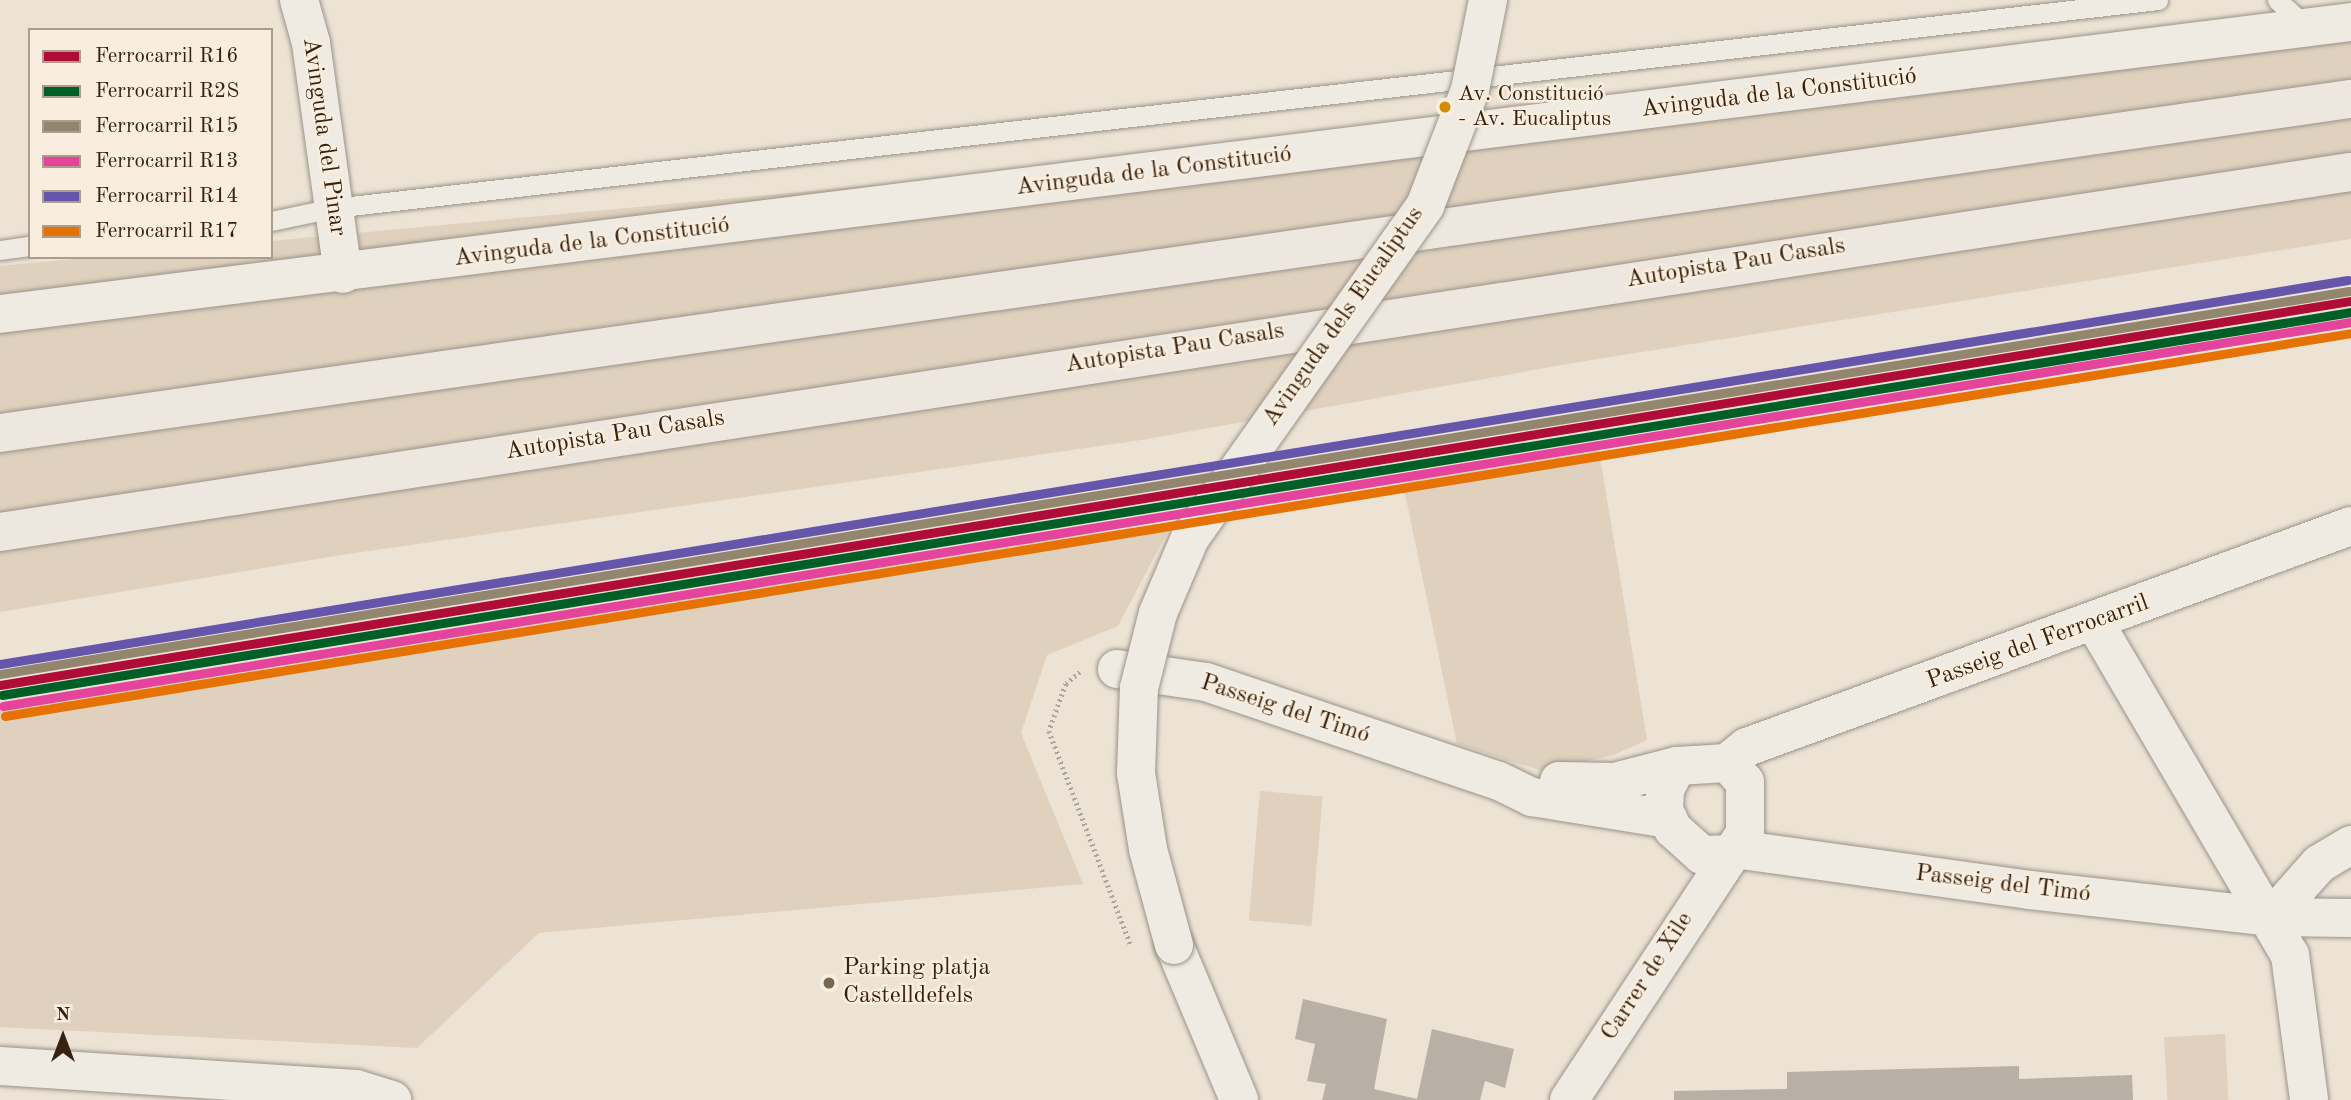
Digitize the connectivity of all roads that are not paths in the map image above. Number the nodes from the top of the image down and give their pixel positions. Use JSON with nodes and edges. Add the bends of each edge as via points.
{"nodes":[{"id":1,"x":299,"y":0,"type":"edge"},
{"id":2,"x":1488,"y":0,"type":"edge"},
{"id":3,"x":2158,"y":0,"type":"edge"},
{"id":4,"x":2277,"y":0,"type":"edge"},
{"id":5,"x":2336,"y":23,"type":"edge"},
{"id":6,"x":2351,"y":99,"type":"edge"},
{"id":7,"x":2351,"y":172,"type":"edge"},
{"id":8,"x":333,"y":208,"type":"junction"},
{"id":9,"x":273,"y":221,"type":"edge"},
{"id":10,"x":28,"y":246,"type":"edge"},
{"id":11,"x":0,"y":250,"type":"edge"},
{"id":12,"x":343,"y":274,"type":"junction"},
{"id":13,"x":0,"y":314,"type":"edge"},
{"id":14,"x":0,"y":433,"type":"edge"},
{"id":15,"x":2351,"y":526,"type":"edge"},
{"id":16,"x":0,"y":532,"type":"edge"},
{"id":17,"x":2095,"y":623,"type":"junction"},
{"id":18,"x":1117,"y":669,"type":"road end"},
{"id":19,"x":1727,"y":763,"type":"junction"},
{"id":20,"x":1677,"y":766,"type":"junction"},
{"id":21,"x":1499,"y":781,"type":"junction"},
{"id":22,"x":1668,"y":819,"type":"junction"},
{"id":23,"x":2351,"y":845,"type":"edge"},
{"id":24,"x":1731,"y":852,"type":"junction"},
{"id":25,"x":2272,"y":916,"type":"junction"},
{"id":26,"x":2351,"y":918,"type":"edge"},
{"id":27,"x":0,"y":1066,"type":"edge"},
{"id":28,"x":392,"y":1100,"type":"edge"},
{"id":29,"x":1239,"y":1100,"type":"edge"},
{"id":30,"x":1569,"y":1100,"type":"edge"},
{"id":31,"x":2309,"y":1100,"type":"edge"}],
"edges":[{"from":1,"to":8,"type":"street","name":"Avinguda del Pinar","via":[[311,43]]},
{"from":2,"to":29,"type":"street","name":"Avinguda dels Eucaliptus","bridge":true,"via":[[1470,90],[1425,205],[1190,538],[1158,613],[1139,688],[1136,773],[1148,849],[1174,945]]},
{"from":3,"to":8,"type":"lane","name":"Avinguda de la Constitució"},
{"from":4,"to":5,"type":"lane","name":"Avinguda de la Constitució"},
{"from":5,"to":12,"type":"street","name":"Avinguda de la Constitució"},
{"from":6,"to":14,"type":"highway"},
{"from":7,"to":16,"type":"highway","name":"Autopista Pau Casals"},
{"from":8,"to":9,"type":"lane","name":"Avinguda de la Constitució"},
{"from":8,"to":12,"type":"street","name":"Avinguda del Pinar"},
{"from":10,"to":11,"type":"lane"},
{"from":12,"to":13,"type":"street","name":"Avinguda de la Constitució"},
{"from":15,"to":17,"type":"street","name":"Passeig del Ferrocarril"},
{"from":17,"to":19,"type":"street","name":"Passeig del Ferrocarril","via":[[1747,747]]},
{"from":17,"to":25,"type":"street"},
{"from":18,"to":21,"type":"street","name":"Passeig del Timó","via":[[1206,682]]},
{"from":19,"to":20,"type":"street"},
{"from":19,"to":24,"type":"street","via":[[1745,782],[1748,813]]},
{"from":20,"to":21,"type":"street","name":"Passeig del Timó","via":[[1615,782]]},
{"from":20,"to":22,"type":"street","via":[[1665,790]]},
{"from":21,"to":22,"type":"street","name":"Passeig del Timó","via":[[1532,797]]},
{"from":22,"to":24,"type":"street","via":[[1687,846],[1702,855]]},
{"from":23,"to":25,"type":"street","via":[[2319,864]]},
{"from":24,"to":25,"type":"street","name":"Passeig del Timó"},
{"from":24,"to":30,"type":"street","name":"Carrer de Xile"},
{"from":25,"to":26,"type":"street","name":"Passeig del Timó"},
{"from":25,"to":31,"type":"street","via":[[2290,955]]},
{"from":27,"to":28,"type":"street","via":[[356,1089]]}]}
